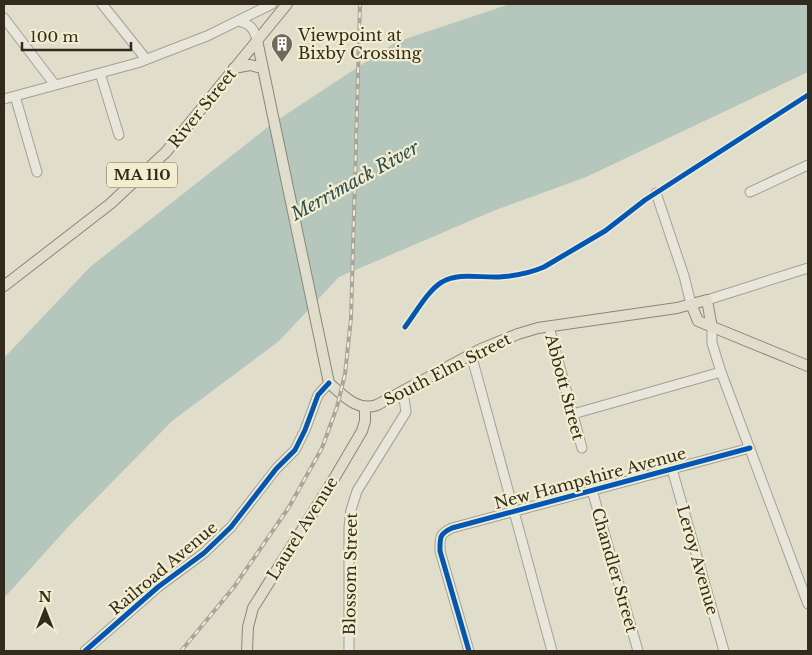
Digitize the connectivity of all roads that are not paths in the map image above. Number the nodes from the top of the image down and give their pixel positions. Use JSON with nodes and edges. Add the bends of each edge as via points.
{"nodes":[{"id":1,"x":102,"y":4,"type":"edge"},
{"id":2,"x":272,"y":4,"type":"edge"},
{"id":3,"x":287,"y":4,"type":"edge"},
{"id":4,"x":4,"y":18,"type":"edge"},
{"id":5,"x":238,"y":21,"type":"junction"},
{"id":6,"x":257,"y":40,"type":"junction"},
{"id":7,"x":146,"y":59,"type":"junction"},
{"id":8,"x":234,"y":68,"type":"junction"},
{"id":9,"x":262,"y":69,"type":"junction"},
{"id":10,"x":100,"y":73,"type":"junction"},
{"id":11,"x":55,"y":85,"type":"junction"},
{"id":12,"x":15,"y":96,"type":"junction"},
{"id":13,"x":4,"y":99,"type":"edge"},
{"id":14,"x":119,"y":135,"type":"dead end"},
{"id":15,"x":808,"y":165,"type":"edge"},
{"id":16,"x":37,"y":172,"type":"dead end"},
{"id":17,"x":750,"y":192,"type":"dead end"},
{"id":18,"x":656,"y":193,"type":"dead end"},
{"id":19,"x":808,"y":268,"type":"edge"},
{"id":20,"x":4,"y":286,"type":"edge"},
{"id":21,"x":707,"y":300,"type":"junction"},
{"id":22,"x":691,"y":304,"type":"junction"},
{"id":23,"x":549,"y":327,"type":"junction"},
{"id":24,"x":712,"y":328,"type":"junction"},
{"id":25,"x":471,"y":354,"type":"junction"},
{"id":26,"x":808,"y":366,"type":"edge"},
{"id":27,"x":721,"y":372,"type":"junction"},
{"id":28,"x":328,"y":379,"type":"junction"},
{"id":29,"x":403,"y":392,"type":"junction"},
{"id":30,"x":365,"y":408,"type":"junction"},
{"id":31,"x":573,"y":414,"type":"junction"},
{"id":32,"x":582,"y":448,"type":"dead end"},
{"id":33,"x":750,"y":448,"type":"junction"},
{"id":34,"x":672,"y":469,"type":"junction"},
{"id":35,"x":592,"y":490,"type":"junction"},
{"id":36,"x":514,"y":511,"type":"junction"},
{"id":37,"x":808,"y":604,"type":"edge"},
{"id":38,"x":85,"y":651,"type":"edge"},
{"id":39,"x":247,"y":651,"type":"edge"},
{"id":40,"x":349,"y":651,"type":"edge"},
{"id":41,"x":468,"y":651,"type":"edge"},
{"id":42,"x":552,"y":651,"type":"edge"},
{"id":43,"x":638,"y":651,"type":"edge"},
{"id":44,"x":724,"y":651,"type":"edge"}],
"edges":[{"from":1,"to":7,"type":"street"},
{"from":2,"to":5,"type":"street"},
{"from":3,"to":6,"type":"main road","number":"MA 110"},
{"from":4,"to":11,"type":"street"},
{"from":5,"to":6,"type":"street","via":[[248,24]]},
{"from":5,"to":7,"type":"street"},
{"from":6,"to":8,"type":"main road","name":"River Street","number":"MA 110"},
{"from":6,"to":9,"type":"main road"},
{"from":7,"to":10,"type":"street"},
{"from":8,"to":9,"type":"main road","via":[[250,65]]},
{"from":8,"to":20,"type":"main road","name":"River Street","number":"MA 110","via":[[166,152],[130,187]]},
{"from":9,"to":28,"type":"main road"},
{"from":10,"to":11,"type":"street"},
{"from":10,"to":14,"type":"street"},
{"from":11,"to":12,"type":"street"},
{"from":12,"to":13,"type":"street"},
{"from":12,"to":16,"type":"street"},
{"from":15,"to":17,"type":"street"},
{"from":18,"to":22,"type":"street"},
{"from":19,"to":21,"type":"street"},
{"from":21,"to":22,"type":"main road","name":"South Elm Street"},
{"from":21,"to":24,"type":"main road"},
{"from":22,"to":23,"type":"main road","name":"South Elm Street"},
{"from":22,"to":24,"type":"main road","via":[[698,321]]},
{"from":23,"to":25,"type":"main road","name":"South Elm Street","via":[[518,334]]},
{"from":23,"to":31,"type":"street","name":"Abbott Street"},
{"from":24,"to":26,"type":"main road"},
{"from":24,"to":27,"type":"street","via":[[712,343]]},
{"from":25,"to":29,"type":"main road","name":"South Elm Street"},
{"from":25,"to":36,"type":"street"},
{"from":27,"to":31,"type":"street"},
{"from":27,"to":33,"type":"street"},
{"from":28,"to":30,"type":"main road","name":"South Elm Street","via":[[358,406]]},
{"from":28,"to":38,"type":"street","name":"Railroad Avenue","via":[[295,450],[231,527]]},
{"from":29,"to":30,"type":"main road","name":"South Elm Street"},
{"from":29,"to":40,"type":"street","name":"Blossom Street","via":[[406,412],[357,491],[351,510]]},
{"from":30,"to":39,"type":"main road","name":"Laurel Avenue","via":[[362,431],[252,608]]},
{"from":31,"to":32,"type":"street","name":"Abbott Street"},
{"from":33,"to":34,"type":"street","name":"New Hampshire Avenue"},
{"from":33,"to":37,"type":"street"},
{"from":34,"to":35,"type":"street","name":"New Hampshire Avenue"},
{"from":34,"to":44,"type":"street","name":"Leroy Avenue"},
{"from":35,"to":36,"type":"street","name":"New Hampshire Avenue"},
{"from":35,"to":43,"type":"street","name":"Chandler Street"},
{"from":36,"to":41,"type":"street","name":"New Hampshire Avenue","via":[[452,528],[440,539],[440,552]]},
{"from":36,"to":42,"type":"street"}]}
